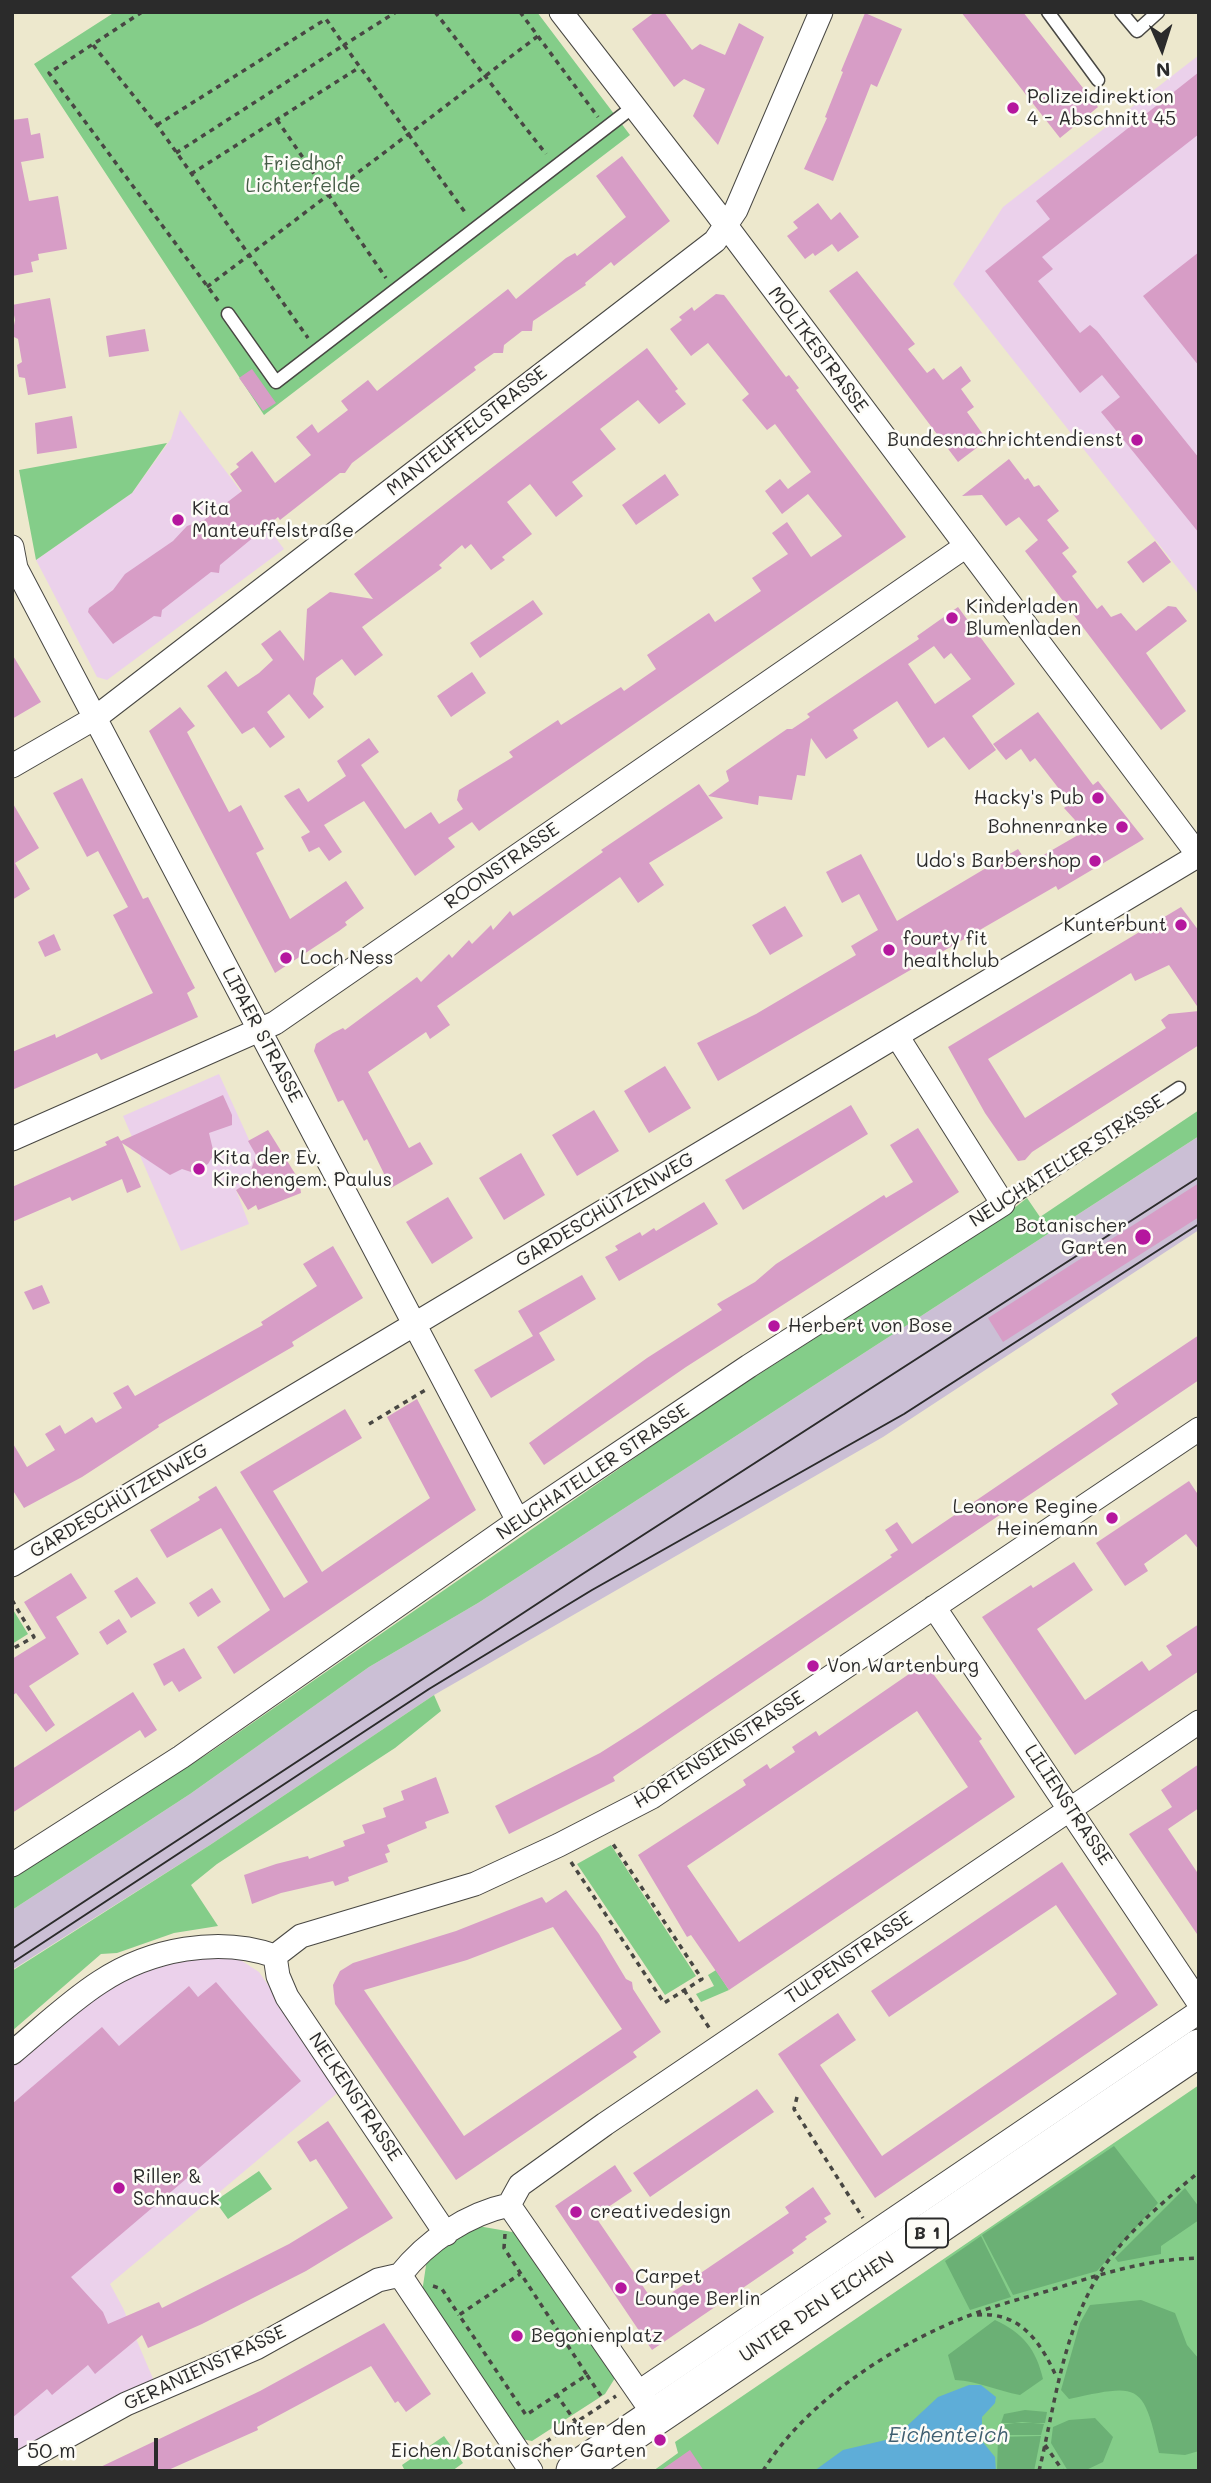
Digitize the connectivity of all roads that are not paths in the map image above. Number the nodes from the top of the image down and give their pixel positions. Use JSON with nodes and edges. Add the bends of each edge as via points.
{"nodes":[{"id":1,"x":561,"y":12,"type":"edge"},
{"id":2,"x":821,"y":12,"type":"edge"},
{"id":3,"x":1048,"y":12,"type":"edge"},
{"id":4,"x":1121,"y":12,"type":"edge"},
{"id":5,"x":1158,"y":12,"type":"edge"},
{"id":6,"x":1098,"y":80,"type":"dead end"},
{"id":7,"x":634,"y":107,"type":"junction"},
{"id":8,"x":726,"y":227,"type":"junction"},
{"id":9,"x":228,"y":314,"type":"road end"},
{"id":10,"x":12,"y":547,"type":"edge"},
{"id":11,"x":966,"y":547,"type":"junction"},
{"id":12,"x":95,"y":718,"type":"junction"},
{"id":13,"x":12,"y":766,"type":"edge"},
{"id":14,"x":1198,"y":855,"type":"edge"},
{"id":15,"x":260,"y":1030,"type":"junction"},
{"id":16,"x":897,"y":1036,"type":"junction"},
{"id":17,"x":1179,"y":1088,"type":"dead end"},
{"id":18,"x":12,"y":1139,"type":"edge"},
{"id":19,"x":1003,"y":1203,"type":"junction"},
{"id":20,"x":414,"y":1325,"type":"junction"},
{"id":21,"x":1199,"y":1429,"type":"edge"},
{"id":22,"x":518,"y":1521,"type":"junction"},
{"id":23,"x":12,"y":1565,"type":"edge"},
{"id":24,"x":934,"y":1607,"type":"junction"},
{"id":25,"x":1199,"y":1723,"type":"edge"},
{"id":26,"x":1071,"y":1809,"type":"junction"},
{"id":27,"x":12,"y":1865,"type":"edge"},
{"id":28,"x":275,"y":1956,"type":"junction"},
{"id":29,"x":1199,"y":2003,"type":"edge"},
{"id":30,"x":1199,"y":2012,"type":"edge"},
{"id":31,"x":1199,"y":2049,"type":"edge"},
{"id":32,"x":12,"y":2053,"type":"edge"},
{"id":33,"x":509,"y":2205,"type":"junction"},
{"id":34,"x":446,"y":2234,"type":"junction"},
{"id":35,"x":400,"y":2276,"type":"junction"},
{"id":36,"x":647,"y":2405,"type":"junction"},
{"id":37,"x":12,"y":2467,"type":"edge"},
{"id":38,"x":526,"y":2469,"type":"edge"},
{"id":39,"x":575,"y":2471,"type":"edge"}],
"edges":[{"from":1,"to":7,"type":"street","name":"MOLTKESTRASSE"},
{"from":2,"to":8,"type":"street","name":"MANTEUFFELSTRASSE"},
{"from":3,"to":6,"type":"lane"},
{"from":4,"to":5,"type":"lane","via":[[1137,31]]},
{"from":7,"to":8,"type":"street","name":"MOLTKESTRASSE"},
{"from":7,"to":9,"type":"lane","via":[[276,382]]},
{"from":8,"to":11,"type":"street","name":"MOLTKESTRASSE"},
{"from":8,"to":12,"type":"street","name":"MANTEUFFELSTRASSE","via":[[715,241]]},
{"from":10,"to":12,"type":"street","name":"LIPAER STRASSE","via":[[16,568]]},
{"from":11,"to":14,"type":"street","name":"MOLTKESTRASSE"},
{"from":11,"to":15,"type":"street","name":"ROONSTRASSE"},
{"from":12,"to":13,"type":"street","name":"MANTEUFFELSTRASSE"},
{"from":12,"to":15,"type":"street","name":"LIPAER STRASSE"},
{"from":14,"to":16,"type":"street","name":"GARDESCHÜTZENWEG"},
{"from":15,"to":18,"type":"street","name":"ROONSTRASSE"},
{"from":15,"to":20,"type":"street","name":"LIPAER STRASSE"},
{"from":16,"to":19,"type":"street"},
{"from":16,"to":20,"type":"street","name":"GARDESCHÜTZENWEG"},
{"from":17,"to":19,"type":"lane","name":"NEUCHATELLER STRASSE"},
{"from":19,"to":22,"type":"street","name":"NEUCHATELLER STRASSE"},
{"from":20,"to":22,"type":"street","name":"LIPAER STRASSE"},
{"from":20,"to":23,"type":"street","name":"GARDESCHÜTZENWEG"},
{"from":21,"to":24,"type":"street","name":"HORTENSIENSTRASSE"},
{"from":22,"to":27,"type":"street","name":"NEUCHATELLER STRASSE","via":[[180,1757]]},
{"from":24,"to":26,"type":"street","name":"LILIENSTRASSE"},
{"from":24,"to":28,"type":"street","name":"HORTENSIENSTRASSE","via":[[652,1797],[599,1826],[475,1884],[301,1936]]},
{"from":25,"to":26,"type":"street","name":"TULPENSTRASSE"},
{"from":26,"to":29,"type":"street","name":"LILIENSTRASSE"},
{"from":26,"to":33,"type":"street","name":"TULPENSTRASSE","via":[[605,2124],[520,2185]]},
{"from":28,"to":32,"type":"street","via":[[218,1944],[132,1965],[100,1981]]},
{"from":28,"to":34,"type":"street","name":"NELKENSTRASSE","via":[[288,1997]]},
{"from":30,"to":36,"type":"street","name":"UNTER DEN EICHEN"},
{"from":31,"to":36,"type":"main road","name":"UNTER DEN EICHEN","number":"B 1"},
{"from":33,"to":34,"type":"street","via":[[482,2210]]},
{"from":33,"to":36,"type":"street"},
{"from":34,"to":35,"type":"street","via":[[419,2252]]},
{"from":35,"to":37,"type":"street","name":"GERANIENSTRASSE","via":[[379,2280],[256,2348],[126,2404]]},
{"from":35,"to":38,"type":"street"},
{"from":36,"to":39,"type":"main road","name":"UNTER DEN EICHEN","number":"B 1"}]}
